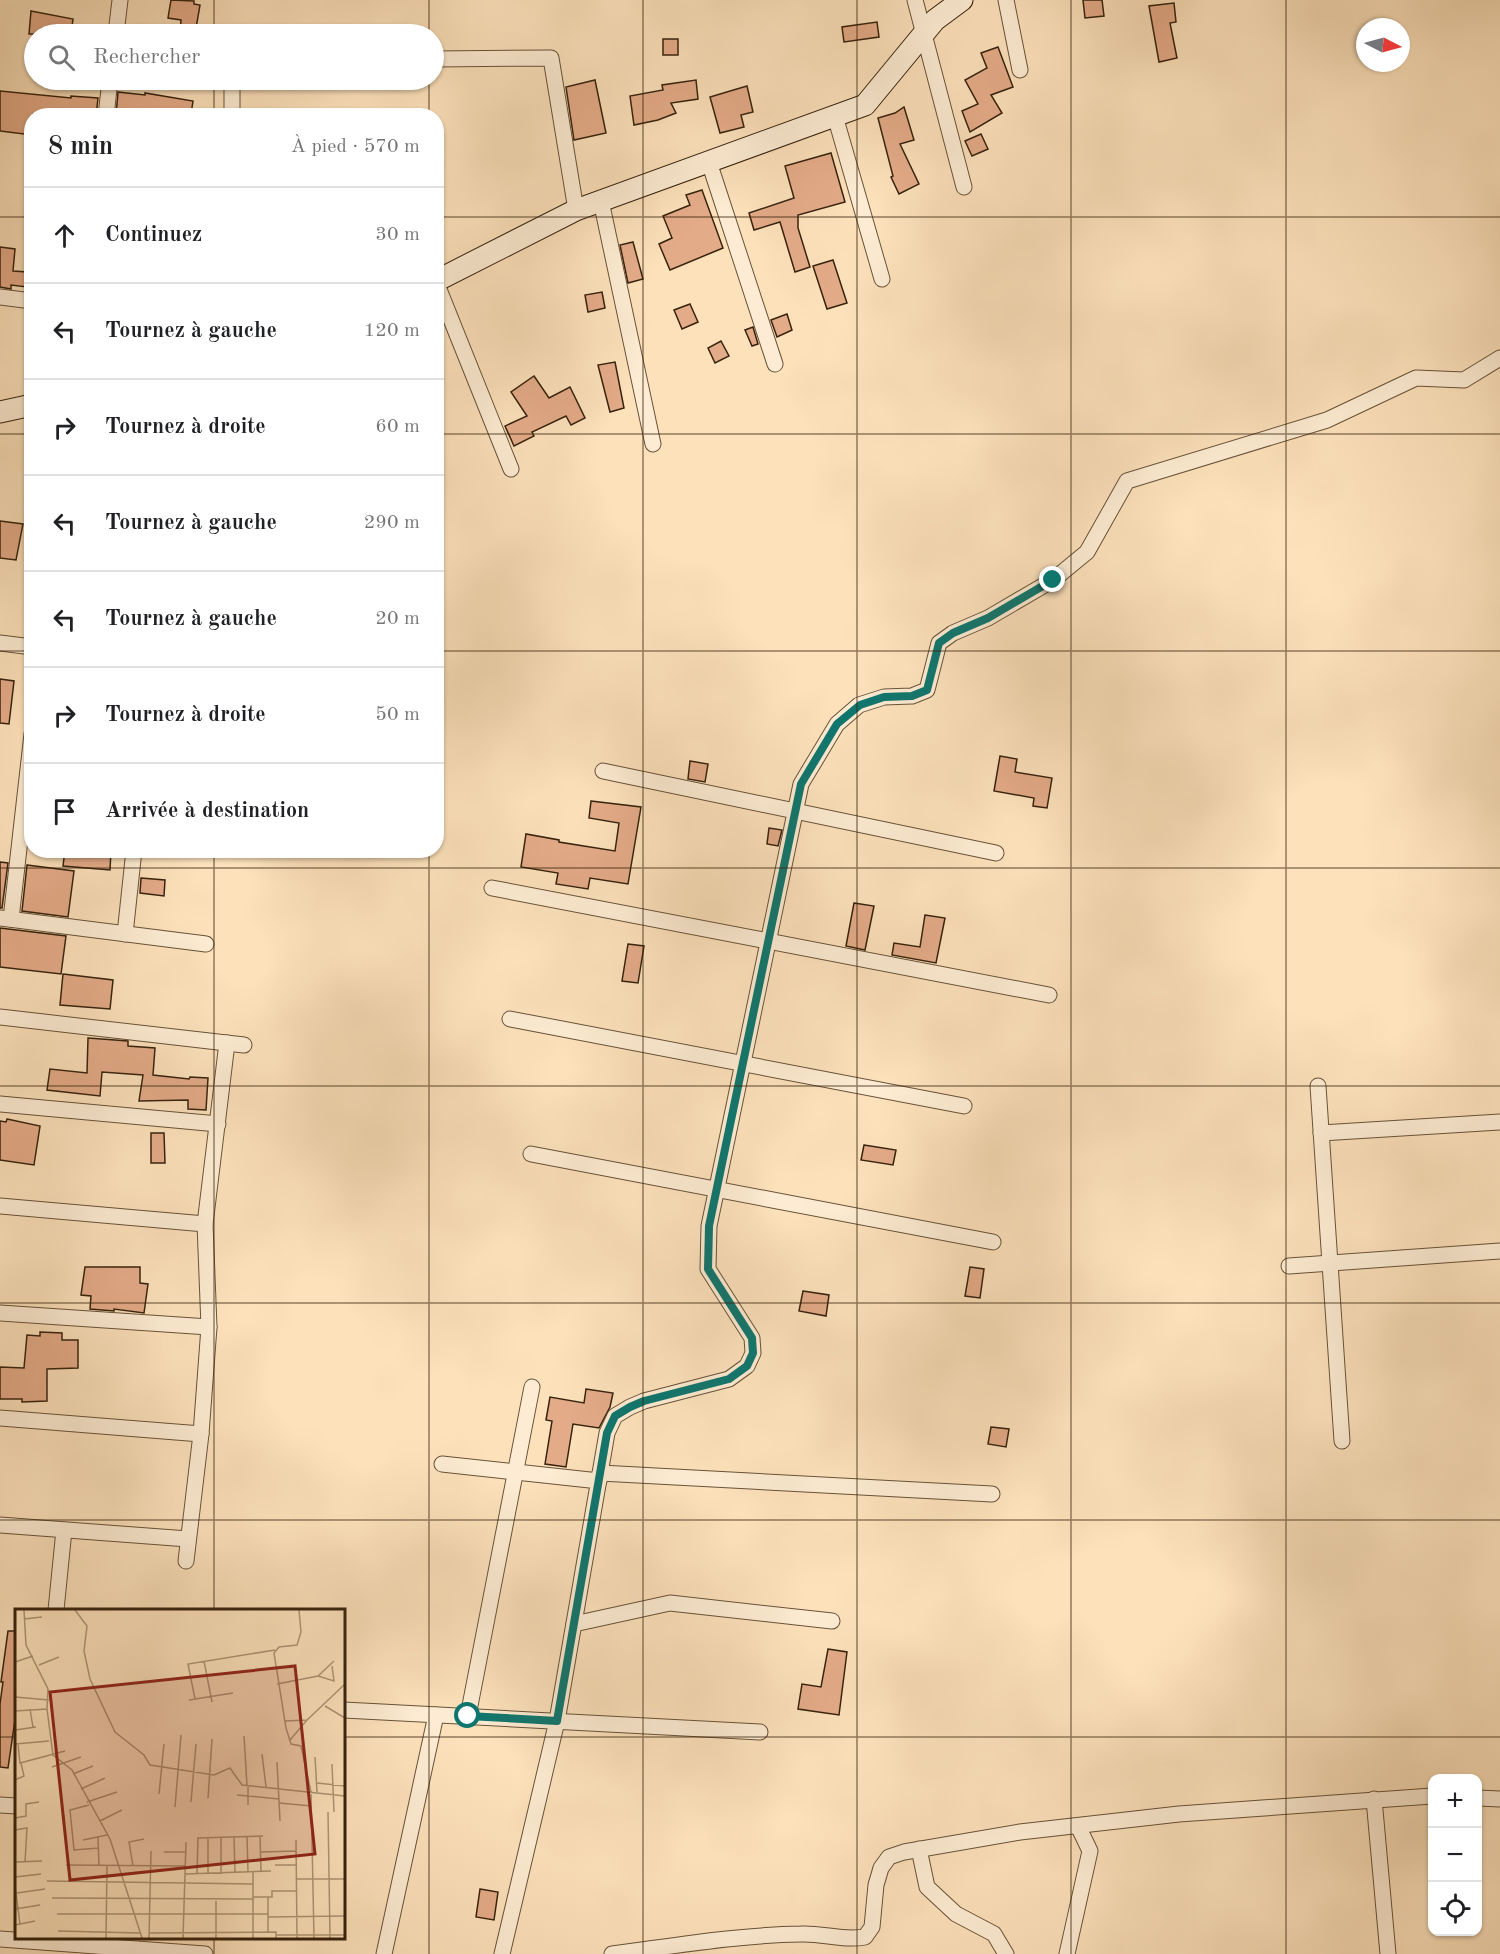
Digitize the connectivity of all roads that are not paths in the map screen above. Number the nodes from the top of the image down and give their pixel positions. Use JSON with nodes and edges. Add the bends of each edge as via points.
{"nodes":[{"id":1,"x":120,"y":0,"type":"edge"},
{"id":2,"x":915,"y":0,"type":"edge"},
{"id":3,"x":962,"y":0,"type":"edge"},
{"id":4,"x":1006,"y":0,"type":"edge"},
{"id":5,"x":117,"y":24,"type":"edge"},
{"id":6,"x":924,"y":34,"type":"junction"},
{"id":7,"x":444,"y":59,"type":"edge"},
{"id":8,"x":1020,"y":70,"type":"dead end"},
{"id":9,"x":109,"y":90,"type":"edge"},
{"id":10,"x":232,"y":90,"type":"edge"},
{"id":11,"x":107,"y":108,"type":"edge"},
{"id":12,"x":232,"y":108,"type":"edge"},
{"id":13,"x":836,"y":116,"type":"junction"},
{"id":14,"x":709,"y":162,"type":"junction"},
{"id":15,"x":964,"y":188,"type":"dead end"},
{"id":16,"x":601,"y":201,"type":"junction"},
{"id":17,"x":576,"y":210,"type":"junction"},
{"id":18,"x":444,"y":278,"type":"edge"},
{"id":19,"x":882,"y":279,"type":"dead end"},
{"id":20,"x":0,"y":297,"type":"edge"},
{"id":21,"x":24,"y":300,"type":"edge"},
{"id":22,"x":444,"y":302,"type":"edge"},
{"id":23,"x":1500,"y":358,"type":"edge"},
{"id":24,"x":775,"y":364,"type":"dead end"},
{"id":25,"x":24,"y":407,"type":"edge"},
{"id":26,"x":0,"y":412,"type":"edge"},
{"id":27,"x":653,"y":444,"type":"dead end"},
{"id":28,"x":511,"y":469,"type":"dead end"},
{"id":29,"x":0,"y":643,"type":"edge"},
{"id":30,"x":24,"y":646,"type":"edge"},
{"id":31,"x":603,"y":771,"type":"dead end"},
{"id":32,"x":24,"y":791,"type":"edge"},
{"id":33,"x":795,"y":812,"type":"junction"},
{"id":34,"x":996,"y":853,"type":"dead end"},
{"id":35,"x":133,"y":858,"type":"edge"},
{"id":36,"x":492,"y":888,"type":"dead end"},
{"id":37,"x":6,"y":918,"type":"edge"},
{"id":38,"x":125,"y":934,"type":"junction"},
{"id":39,"x":768,"y":941,"type":"junction"},
{"id":40,"x":206,"y":945,"type":"dead end"},
{"id":41,"x":1049,"y":995,"type":"dead end"},
{"id":42,"x":0,"y":1017,"type":"edge"},
{"id":43,"x":510,"y":1019,"type":"dead end"},
{"id":44,"x":228,"y":1043,"type":"junction"},
{"id":45,"x":244,"y":1045,"type":"dead end"},
{"id":46,"x":743,"y":1064,"type":"junction"},
{"id":47,"x":1318,"y":1086,"type":"dead end"},
{"id":48,"x":0,"y":1104,"type":"edge"},
{"id":49,"x":964,"y":1106,"type":"dead end"},
{"id":50,"x":1500,"y":1122,"type":"edge"},
{"id":51,"x":218,"y":1124,"type":"junction"},
{"id":52,"x":1321,"y":1134,"type":"junction"},
{"id":53,"x":531,"y":1154,"type":"dead end"},
{"id":54,"x":717,"y":1190,"type":"junction"},
{"id":55,"x":0,"y":1206,"type":"edge"},
{"id":56,"x":205,"y":1224,"type":"junction"},
{"id":57,"x":993,"y":1242,"type":"dead end"},
{"id":58,"x":1500,"y":1251,"type":"edge"},
{"id":59,"x":1330,"y":1263,"type":"junction"},
{"id":60,"x":1289,"y":1266,"type":"dead end"},
{"id":61,"x":0,"y":1313,"type":"edge"},
{"id":62,"x":209,"y":1327,"type":"junction"},
{"id":63,"x":532,"y":1387,"type":"dead end"},
{"id":64,"x":0,"y":1418,"type":"edge"},
{"id":65,"x":201,"y":1434,"type":"junction"},
{"id":66,"x":1342,"y":1441,"type":"dead end"},
{"id":67,"x":442,"y":1464,"type":"dead end"},
{"id":68,"x":516,"y":1473,"type":"junction"},
{"id":69,"x":599,"y":1477,"type":"junction"},
{"id":70,"x":992,"y":1494,"type":"dead end"},
{"id":71,"x":0,"y":1525,"type":"edge"},
{"id":72,"x":64,"y":1530,"type":"junction"},
{"id":73,"x":188,"y":1539,"type":"junction"},
{"id":74,"x":186,"y":1561,"type":"dead end"},
{"id":75,"x":56,"y":1609,"type":"edge"},
{"id":76,"x":832,"y":1621,"type":"dead end"},
{"id":77,"x":574,"y":1624,"type":"junction"},
{"id":78,"x":345,"y":1710,"type":"edge"},
{"id":79,"x":436,"y":1714,"type":"junction"},
{"id":80,"x":468,"y":1716,"type":"junction"},
{"id":81,"x":557,"y":1721,"type":"junction"},
{"id":82,"x":760,"y":1732,"type":"dead end"},
{"id":83,"x":1428,"y":1796,"type":"edge"},
{"id":84,"x":1482,"y":1798,"type":"edge"},
{"id":85,"x":1374,"y":1799,"type":"junction"},
{"id":86,"x":1500,"y":1799,"type":"edge"},
{"id":87,"x":0,"y":1805,"type":"edge"},
{"id":88,"x":15,"y":1806,"type":"edge"},
{"id":89,"x":1078,"y":1826,"type":"junction"},
{"id":90,"x":918,"y":1849,"type":"junction"},
{"id":91,"x":0,"y":1939,"type":"edge"},
{"id":92,"x":205,"y":1954,"type":"edge"},
{"id":93,"x":384,"y":1954,"type":"edge"},
{"id":94,"x":502,"y":1954,"type":"edge"},
{"id":95,"x":612,"y":1954,"type":"edge"},
{"id":96,"x":1006,"y":1954,"type":"edge"},
{"id":97,"x":1067,"y":1954,"type":"edge"},
{"id":98,"x":1388,"y":1954,"type":"edge"}],
"edges":[{"from":1,"to":5,"type":"street"},
{"from":2,"to":6,"type":"street"},
{"from":3,"to":6,"type":"street","via":[[935,20]]},
{"from":4,"to":8,"type":"street"},
{"from":6,"to":13,"type":"street","via":[[865,105]]},
{"from":6,"to":15,"type":"street"},
{"from":7,"to":17,"type":"street","via":[[551,58]]},
{"from":9,"to":11,"type":"street"},
{"from":10,"to":12,"type":"street"},
{"from":13,"to":14,"type":"street"},
{"from":13,"to":19,"type":"street"},
{"from":14,"to":16,"type":"street"},
{"from":14,"to":24,"type":"street"},
{"from":16,"to":17,"type":"street"},
{"from":16,"to":27,"type":"street"},
{"from":17,"to":18,"type":"street"},
{"from":20,"to":21,"type":"street"},
{"from":22,"to":28,"type":"street"},
{"from":23,"to":33,"type":"street","via":[[1464,380],[1416,378],[1327,420],[1127,481],[1087,552],[1053,580],[939,643],[927,690],[860,705],[837,724],[801,784]]},
{"from":25,"to":26,"type":"street"},
{"from":29,"to":30,"type":"street"},
{"from":31,"to":33,"type":"street"},
{"from":32,"to":37,"type":"street"},
{"from":33,"to":34,"type":"street"},
{"from":33,"to":39,"type":"street"},
{"from":35,"to":38,"type":"street"},
{"from":36,"to":39,"type":"street"},
{"from":37,"to":38,"type":"street"},
{"from":38,"to":40,"type":"street"},
{"from":39,"to":41,"type":"street"},
{"from":39,"to":46,"type":"street"},
{"from":42,"to":44,"type":"street"},
{"from":43,"to":46,"type":"street"},
{"from":44,"to":45,"type":"street"},
{"from":44,"to":51,"type":"street"},
{"from":46,"to":49,"type":"street"},
{"from":46,"to":54,"type":"street"},
{"from":47,"to":52,"type":"street"},
{"from":48,"to":51,"type":"street"},
{"from":50,"to":52,"type":"street"},
{"from":51,"to":56,"type":"street"},
{"from":52,"to":59,"type":"street"},
{"from":53,"to":54,"type":"street"},
{"from":54,"to":57,"type":"street"},
{"from":54,"to":69,"type":"street","via":[[709,1226],[708,1269],[752,1338],[753,1353],[747,1366],[729,1379],[644,1401],[615,1416],[607,1433]]},
{"from":55,"to":56,"type":"street"},
{"from":56,"to":62,"type":"street"},
{"from":58,"to":59,"type":"street"},
{"from":59,"to":60,"type":"street"},
{"from":59,"to":66,"type":"street"},
{"from":61,"to":62,"type":"street"},
{"from":62,"to":65,"type":"street"},
{"from":63,"to":68,"type":"street"},
{"from":64,"to":65,"type":"street"},
{"from":65,"to":73,"type":"street"},
{"from":67,"to":68,"type":"street"},
{"from":68,"to":69,"type":"street"},
{"from":68,"to":80,"type":"street"},
{"from":69,"to":70,"type":"street"},
{"from":69,"to":77,"type":"street"},
{"from":71,"to":72,"type":"street"},
{"from":72,"to":73,"type":"street"},
{"from":72,"to":75,"type":"street"},
{"from":73,"to":74,"type":"street"},
{"from":76,"to":77,"type":"street","via":[[670,1603]]},
{"from":77,"to":81,"type":"street"},
{"from":78,"to":79,"type":"street"},
{"from":79,"to":80,"type":"street"},
{"from":79,"to":93,"type":"street"},
{"from":80,"to":81,"type":"street"},
{"from":81,"to":82,"type":"street"},
{"from":81,"to":94,"type":"street"},
{"from":83,"to":85,"type":"street"},
{"from":84,"to":86,"type":"street"},
{"from":85,"to":89,"type":"street"},
{"from":85,"to":98,"type":"street"},
{"from":87,"to":88,"type":"street"},
{"from":89,"to":90,"type":"street"},
{"from":89,"to":97,"type":"street","via":[[1090,1851]]},
{"from":90,"to":95,"type":"street","via":[[889,1857],[881,1868],[872,1927],[865,1937],[803,1934]]},
{"from":90,"to":96,"type":"street","via":[[927,1887],[956,1914],[994,1934]]},
{"from":91,"to":92,"type":"street"}]}
